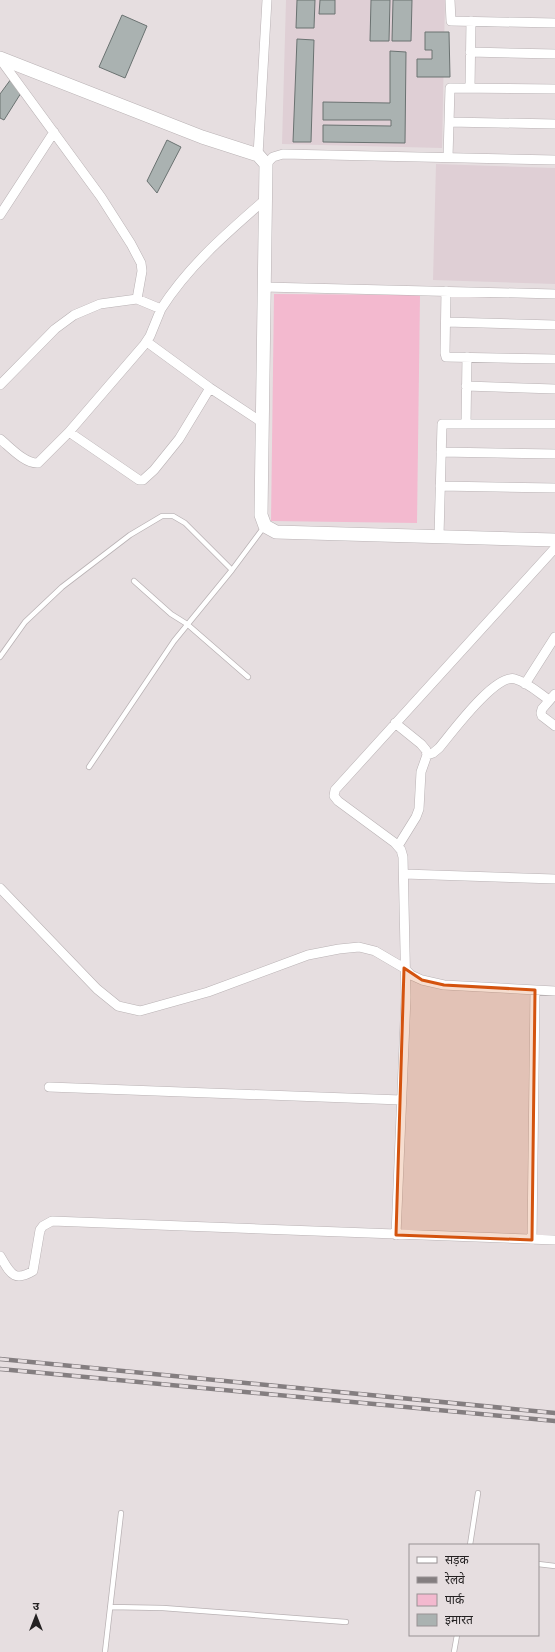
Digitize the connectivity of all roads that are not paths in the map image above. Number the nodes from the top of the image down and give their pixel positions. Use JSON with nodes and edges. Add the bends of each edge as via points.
{"nodes":[{"id":1,"x":267,"y":0,"type":"edge"},
{"id":2,"x":450,"y":0,"type":"edge"},
{"id":3,"x":471,"y":21,"type":"junction"},
{"id":4,"x":555,"y":23,"type":"edge"},
{"id":5,"x":470,"y":52,"type":"junction"},
{"id":6,"x":555,"y":54,"type":"edge"},
{"id":7,"x":0,"y":58,"type":"edge"},
{"id":8,"x":470,"y":88,"type":"junction"},
{"id":9,"x":555,"y":89,"type":"edge"},
{"id":10,"x":449,"y":122,"type":"junction"},
{"id":11,"x":555,"y":124,"type":"edge"},
{"id":12,"x":54,"y":132,"type":"junction"},
{"id":13,"x":448,"y":157,"type":"junction"},
{"id":14,"x":262,"y":159,"type":"junction"},
{"id":15,"x":555,"y":160,"type":"edge"},
{"id":16,"x":267,"y":198,"type":"junction"},
{"id":17,"x":0,"y":215,"type":"edge"},
{"id":18,"x":264,"y":287,"type":"junction"},
{"id":19,"x":446,"y":291,"type":"junction"},
{"id":20,"x":555,"y":294,"type":"edge"},
{"id":21,"x":137,"y":299,"type":"junction"},
{"id":22,"x":161,"y":308,"type":"junction"},
{"id":23,"x":446,"y":322,"type":"junction"},
{"id":24,"x":555,"y":325,"type":"edge"},
{"id":25,"x":147,"y":342,"type":"junction"},
{"id":26,"x":467,"y":357,"type":"junction"},
{"id":27,"x":555,"y":358,"type":"edge"},
{"id":28,"x":0,"y":385,"type":"edge"},
{"id":29,"x":466,"y":386,"type":"junction"},
{"id":30,"x":210,"y":388,"type":"junction"},
{"id":31,"x":555,"y":388,"type":"edge"},
{"id":32,"x":262,"y":423,"type":"junction"},
{"id":33,"x":466,"y":424,"type":"junction"},
{"id":34,"x":555,"y":424,"type":"edge"},
{"id":35,"x":70,"y":432,"type":"junction"},
{"id":36,"x":0,"y":439,"type":"edge"},
{"id":37,"x":441,"y":452,"type":"junction"},
{"id":38,"x":555,"y":454,"type":"edge"},
{"id":39,"x":440,"y":486,"type":"junction"},
{"id":40,"x":555,"y":488,"type":"edge"},
{"id":41,"x":265,"y":526,"type":"junction"},
{"id":42,"x":439,"y":536,"type":"junction"},
{"id":43,"x":555,"y":540,"type":"edge"},
{"id":44,"x":555,"y":548,"type":"edge"},
{"id":45,"x":232,"y":570,"type":"junction"},
{"id":46,"x":134,"y":582,"type":"dead end"},
{"id":47,"x":187,"y":624,"type":"junction"},
{"id":48,"x":555,"y":637,"type":"edge"},
{"id":49,"x":552,"y":648,"type":"edge"},
{"id":50,"x":0,"y":657,"type":"edge"},
{"id":51,"x":248,"y":677,"type":"dead end"},
{"id":52,"x":525,"y":684,"type":"junction"},
{"id":53,"x":552,"y":697,"type":"edge"},
{"id":54,"x":396,"y":723,"type":"junction"},
{"id":55,"x":555,"y":726,"type":"edge"},
{"id":56,"x":427,"y":755,"type":"junction"},
{"id":57,"x":89,"y":767,"type":"dead end"},
{"id":58,"x":398,"y":846,"type":"junction"},
{"id":59,"x":404,"y":874,"type":"junction"},
{"id":60,"x":555,"y":879,"type":"edge"},
{"id":61,"x":0,"y":888,"type":"edge"},
{"id":62,"x":404,"y":968,"type":"junction"},
{"id":63,"x":535,"y":990,"type":"junction"},
{"id":64,"x":555,"y":990,"type":"edge"},
{"id":65,"x":49,"y":1087,"type":"dead end"},
{"id":66,"x":401,"y":1100,"type":"junction"},
{"id":67,"x":396,"y":1235,"type":"junction"},
{"id":68,"x":532,"y":1240,"type":"junction"},
{"id":69,"x":555,"y":1240,"type":"edge"},
{"id":70,"x":0,"y":1256,"type":"edge"},
{"id":71,"x":478,"y":1493,"type":"dead end"},
{"id":72,"x":121,"y":1513,"type":"dead end"},
{"id":73,"x":470,"y":1544,"type":"edge"},
{"id":74,"x":539,"y":1564,"type":"edge"},
{"id":75,"x":555,"y":1566,"type":"edge"},
{"id":76,"x":110,"y":1607,"type":"junction"},
{"id":77,"x":346,"y":1622,"type":"dead end"},
{"id":78,"x":457,"y":1636,"type":"edge"},
{"id":79,"x":105,"y":1652,"type":"edge"},
{"id":80,"x":454,"y":1652,"type":"edge"}],
"edges":[{"from":1,"to":14,"type":"street"},
{"from":2,"to":3,"type":"street","via":[[451,20]]},
{"from":3,"to":4,"type":"street"},
{"from":3,"to":5,"type":"street"},
{"from":5,"to":6,"type":"street"},
{"from":5,"to":8,"type":"street"},
{"from":7,"to":12,"type":"street"},
{"from":7,"to":14,"type":"street"},
{"from":8,"to":9,"type":"street"},
{"from":8,"to":10,"type":"street","via":[[450,88]]},
{"from":10,"to":11,"type":"street"},
{"from":10,"to":13,"type":"street"},
{"from":12,"to":17,"type":"street"},
{"from":12,"to":21,"type":"street","via":[[101,197],[141,263]]},
{"from":13,"to":14,"type":"street","via":[[283,154]]},
{"from":13,"to":15,"type":"street"},
{"from":14,"to":16,"type":"street"},
{"from":16,"to":18,"type":"street"},
{"from":16,"to":22,"type":"street","via":[[217,242],[174,288]]},
{"from":18,"to":19,"type":"street"},
{"from":18,"to":32,"type":"street"},
{"from":19,"to":20,"type":"street"},
{"from":19,"to":23,"type":"street"},
{"from":21,"to":22,"type":"street"},
{"from":21,"to":28,"type":"street","via":[[100,304],[74,315],[55,329]]},
{"from":22,"to":25,"type":"street"},
{"from":23,"to":24,"type":"street"},
{"from":23,"to":26,"type":"street","via":[[446,357]]},
{"from":25,"to":30,"type":"street"},
{"from":25,"to":35,"type":"street"},
{"from":26,"to":27,"type":"street"},
{"from":26,"to":29,"type":"street"},
{"from":29,"to":31,"type":"street"},
{"from":29,"to":33,"type":"street"},
{"from":30,"to":32,"type":"street"},
{"from":30,"to":35,"type":"street","via":[[179,439],[143,480],[139,480]]},
{"from":32,"to":41,"type":"street","via":[[261,515]]},
{"from":33,"to":34,"type":"street"},
{"from":33,"to":37,"type":"street","via":[[442,424]]},
{"from":35,"to":36,"type":"street","via":[[38,463],[26,460]]},
{"from":37,"to":38,"type":"street"},
{"from":37,"to":39,"type":"street"},
{"from":39,"to":40,"type":"street"},
{"from":39,"to":42,"type":"street"},
{"from":41,"to":42,"type":"street","via":[[276,532]]},
{"from":41,"to":45,"type":"lane"},
{"from":42,"to":43,"type":"street"},
{"from":44,"to":54,"type":"street"},
{"from":45,"to":47,"type":"lane"},
{"from":45,"to":50,"type":"lane","via":[[185,523],[173,516],[162,516],[130,535],[48,599],[25,622]]},
{"from":46,"to":47,"type":"lane","via":[[171,614]]},
{"from":47,"to":51,"type":"lane"},
{"from":47,"to":57,"type":"lane"},
{"from":48,"to":49,"type":"street"},
{"from":49,"to":52,"type":"street"},
{"from":52,"to":53,"type":"street"},
{"from":52,"to":56,"type":"street","via":[[514,678],[488,690],[438,748]]},
{"from":53,"to":55,"type":"street","via":[[541,713]]},
{"from":54,"to":56,"type":"street","via":[[421,744]]},
{"from":54,"to":58,"type":"street","via":[[335,790],[334,796]]},
{"from":56,"to":58,"type":"street","via":[[421,772],[420,808]]},
{"from":58,"to":59,"type":"street","via":[[403,857]]},
{"from":59,"to":60,"type":"street"},
{"from":59,"to":62,"type":"street"},
{"from":61,"to":62,"type":"street","via":[[97,989],[118,1006],[140,1011],[208,992],[308,955],[339,948],[359,947],[375,950]]},
{"from":62,"to":63,"type":"street","via":[[422,980],[444,985]]},
{"from":62,"to":66,"type":"street","via":[[406,997]]},
{"from":63,"to":64,"type":"street"},
{"from":63,"to":68,"type":"street"},
{"from":65,"to":66,"type":"street"},
{"from":66,"to":67,"type":"street"},
{"from":67,"to":68,"type":"street"},
{"from":67,"to":70,"type":"street","via":[[52,1221],[40,1230],[33,1270],[24,1276],[17,1276],[11,1273]]},
{"from":68,"to":69,"type":"street"},
{"from":71,"to":73,"type":"lane"},
{"from":72,"to":76,"type":"lane"},
{"from":74,"to":75,"type":"lane"},
{"from":76,"to":77,"type":"lane","via":[[163,1608]]},
{"from":76,"to":79,"type":"lane"},
{"from":78,"to":80,"type":"lane"}]}
